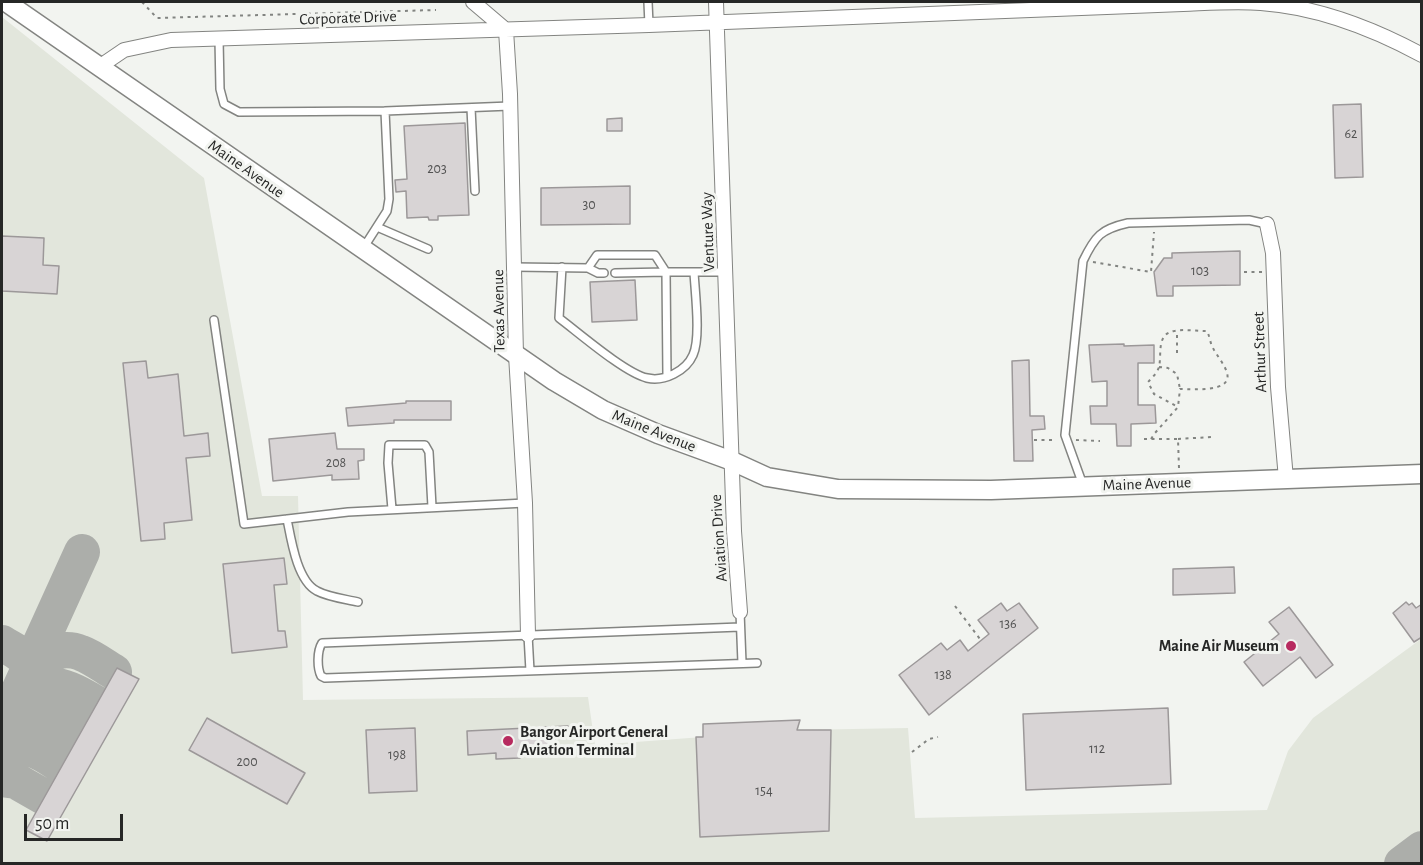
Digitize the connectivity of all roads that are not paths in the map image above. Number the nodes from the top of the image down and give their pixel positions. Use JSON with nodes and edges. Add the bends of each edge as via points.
{"nodes":[{"id":1,"x":6,"y":2,"type":"edge"},
{"id":2,"x":473,"y":2,"type":"edge"},
{"id":3,"x":648,"y":2,"type":"edge"},
{"id":4,"x":716,"y":2,"type":"edge"},
{"id":5,"x":717,"y":22,"type":"junction"},
{"id":6,"x":649,"y":25,"type":"junction"},
{"id":7,"x":506,"y":30,"type":"junction"},
{"id":8,"x":219,"y":39,"type":"junction"},
{"id":9,"x":1422,"y":55,"type":"edge"},
{"id":10,"x":99,"y":67,"type":"junction"},
{"id":11,"x":510,"y":106,"type":"junction"},
{"id":12,"x":471,"y":108,"type":"junction"},
{"id":13,"x":385,"y":111,"type":"junction"},
{"id":14,"x":475,"y":191,"type":"dead end"},
{"id":15,"x":1267,"y":224,"type":"joint"},
{"id":16,"x":377,"y":227,"type":"junction"},
{"id":17,"x":363,"y":249,"type":"junction"},
{"id":18,"x":428,"y":249,"type":"dead end"},
{"id":19,"x":514,"y":267,"type":"junction"},
{"id":20,"x":562,"y":267,"type":"junction"},
{"id":21,"x":588,"y":268,"type":"junction"},
{"id":22,"x":666,"y":272,"type":"junction"},
{"id":23,"x":694,"y":272,"type":"junction"},
{"id":24,"x":726,"y":272,"type":"junction"},
{"id":25,"x":604,"y":273,"type":"dead end"},
{"id":26,"x":615,"y":273,"type":"dead end"},
{"id":27,"x":214,"y":320,"type":"dead end"},
{"id":28,"x":516,"y":355,"type":"junction"},
{"id":29,"x":667,"y":376,"type":"junction"},
{"id":30,"x":732,"y":461,"type":"junction"},
{"id":31,"x":1422,"y":474,"type":"edge"},
{"id":32,"x":1286,"y":479,"type":"junction"},
{"id":33,"x":1084,"y":487,"type":"junction"},
{"id":34,"x":525,"y":502,"type":"junction"},
{"id":35,"x":432,"y":507,"type":"junction"},
{"id":36,"x":392,"y":509,"type":"junction"},
{"id":37,"x":287,"y":519,"type":"junction"},
{"id":38,"x":358,"y":602,"type":"dead end"},
{"id":39,"x":740,"y":612,"type":"joint"},
{"id":40,"x":740,"y":627,"type":"junction"},
{"id":41,"x":528,"y":635,"type":"junction"},
{"id":42,"x":742,"y":663,"type":"junction"},
{"id":43,"x":757,"y":663,"type":"dead end"},
{"id":44,"x":530,"y":671,"type":"junction"}],
"edges":[{"from":1,"to":10,"type":"main road","name":"Maine Avenue"},
{"from":2,"to":7,"type":"street"},
{"from":3,"to":6,"type":"lane"},
{"from":4,"to":5,"type":"street","name":"Venture Way"},
{"from":5,"to":6,"type":"street","name":"Corporate Drive"},
{"from":5,"to":9,"type":"street","name":"Corporate Drive","via":[[1262,3],[1323,13],[1382,34]]},
{"from":5,"to":24,"type":"street","name":"Venture Way"},
{"from":6,"to":7,"type":"street","name":"Corporate Drive"},
{"from":7,"to":8,"type":"street","name":"Corporate Drive"},
{"from":7,"to":11,"type":"street","name":"Texas Avenue"},
{"from":8,"to":10,"type":"street","name":"Corporate Drive","via":[[171,40],[124,50]]},
{"from":8,"to":13,"type":"lane","via":[[220,90],[224,104],[238,112]]},
{"from":10,"to":17,"type":"main road","name":"Maine Avenue"},
{"from":11,"to":12,"type":"lane"},
{"from":11,"to":19,"type":"street","name":"Texas Avenue"},
{"from":12,"to":13,"type":"lane"},
{"from":12,"to":14,"type":"lane"},
{"from":13,"to":16,"type":"lane","via":[[389,199]]},
{"from":15,"to":32,"type":"street","name":"Arthur Street","via":[[1273,253]]},
{"from":15,"to":33,"type":"lane","via":[[1249,220],[1128,224],[1109,227],[1098,236],[1083,261],[1065,435]]},
{"from":16,"to":17,"type":"lane"},
{"from":16,"to":18,"type":"lane"},
{"from":17,"to":28,"type":"main road","name":"Maine Avenue"},
{"from":19,"to":20,"type":"lane"},
{"from":19,"to":28,"type":"street","name":"Texas Avenue"},
{"from":20,"to":21,"type":"lane"},
{"from":20,"to":29,"type":"lane","via":[[560,318],[632,371],[648,378]]},
{"from":21,"to":22,"type":"lane","via":[[597,255],[655,255]]},
{"from":21,"to":25,"type":"lane"},
{"from":22,"to":23,"type":"lane"},
{"from":22,"to":26,"type":"lane"},
{"from":22,"to":29,"type":"lane"},
{"from":23,"to":24,"type":"lane"},
{"from":23,"to":29,"type":"lane","via":[[693,356],[680,371]]},
{"from":24,"to":30,"type":"street","name":"Venture Way"},
{"from":27,"to":37,"type":"lane","via":[[244,524]]},
{"from":28,"to":30,"type":"main road","name":"Maine Avenue","via":[[603,410]]},
{"from":28,"to":34,"type":"street","name":"Texas Avenue"},
{"from":30,"to":33,"type":"main road","name":"Maine Avenue","via":[[767,477],[838,489]]},
{"from":30,"to":39,"type":"street","name":"Aviation Drive"},
{"from":31,"to":32,"type":"main road","name":"Maine Avenue"},
{"from":32,"to":33,"type":"main road","name":"Maine Avenue"},
{"from":34,"to":35,"type":"lane"},
{"from":34,"to":41,"type":"street","name":"Texas Avenue"},
{"from":35,"to":36,"type":"lane"},
{"from":35,"to":36,"type":"lane","via":[[429,452],[425,445],[408,444],[389,445]]},
{"from":36,"to":37,"type":"lane"},
{"from":37,"to":38,"type":"lane","via":[[305,581],[316,591]]},
{"from":39,"to":40,"type":"lane"},
{"from":40,"to":41,"type":"lane"},
{"from":40,"to":42,"type":"lane"},
{"from":41,"to":44,"type":"lane"},
{"from":41,"to":44,"type":"lane","via":[[322,643],[319,671],[325,678]]},
{"from":42,"to":43,"type":"lane"},
{"from":42,"to":44,"type":"lane"}]}
